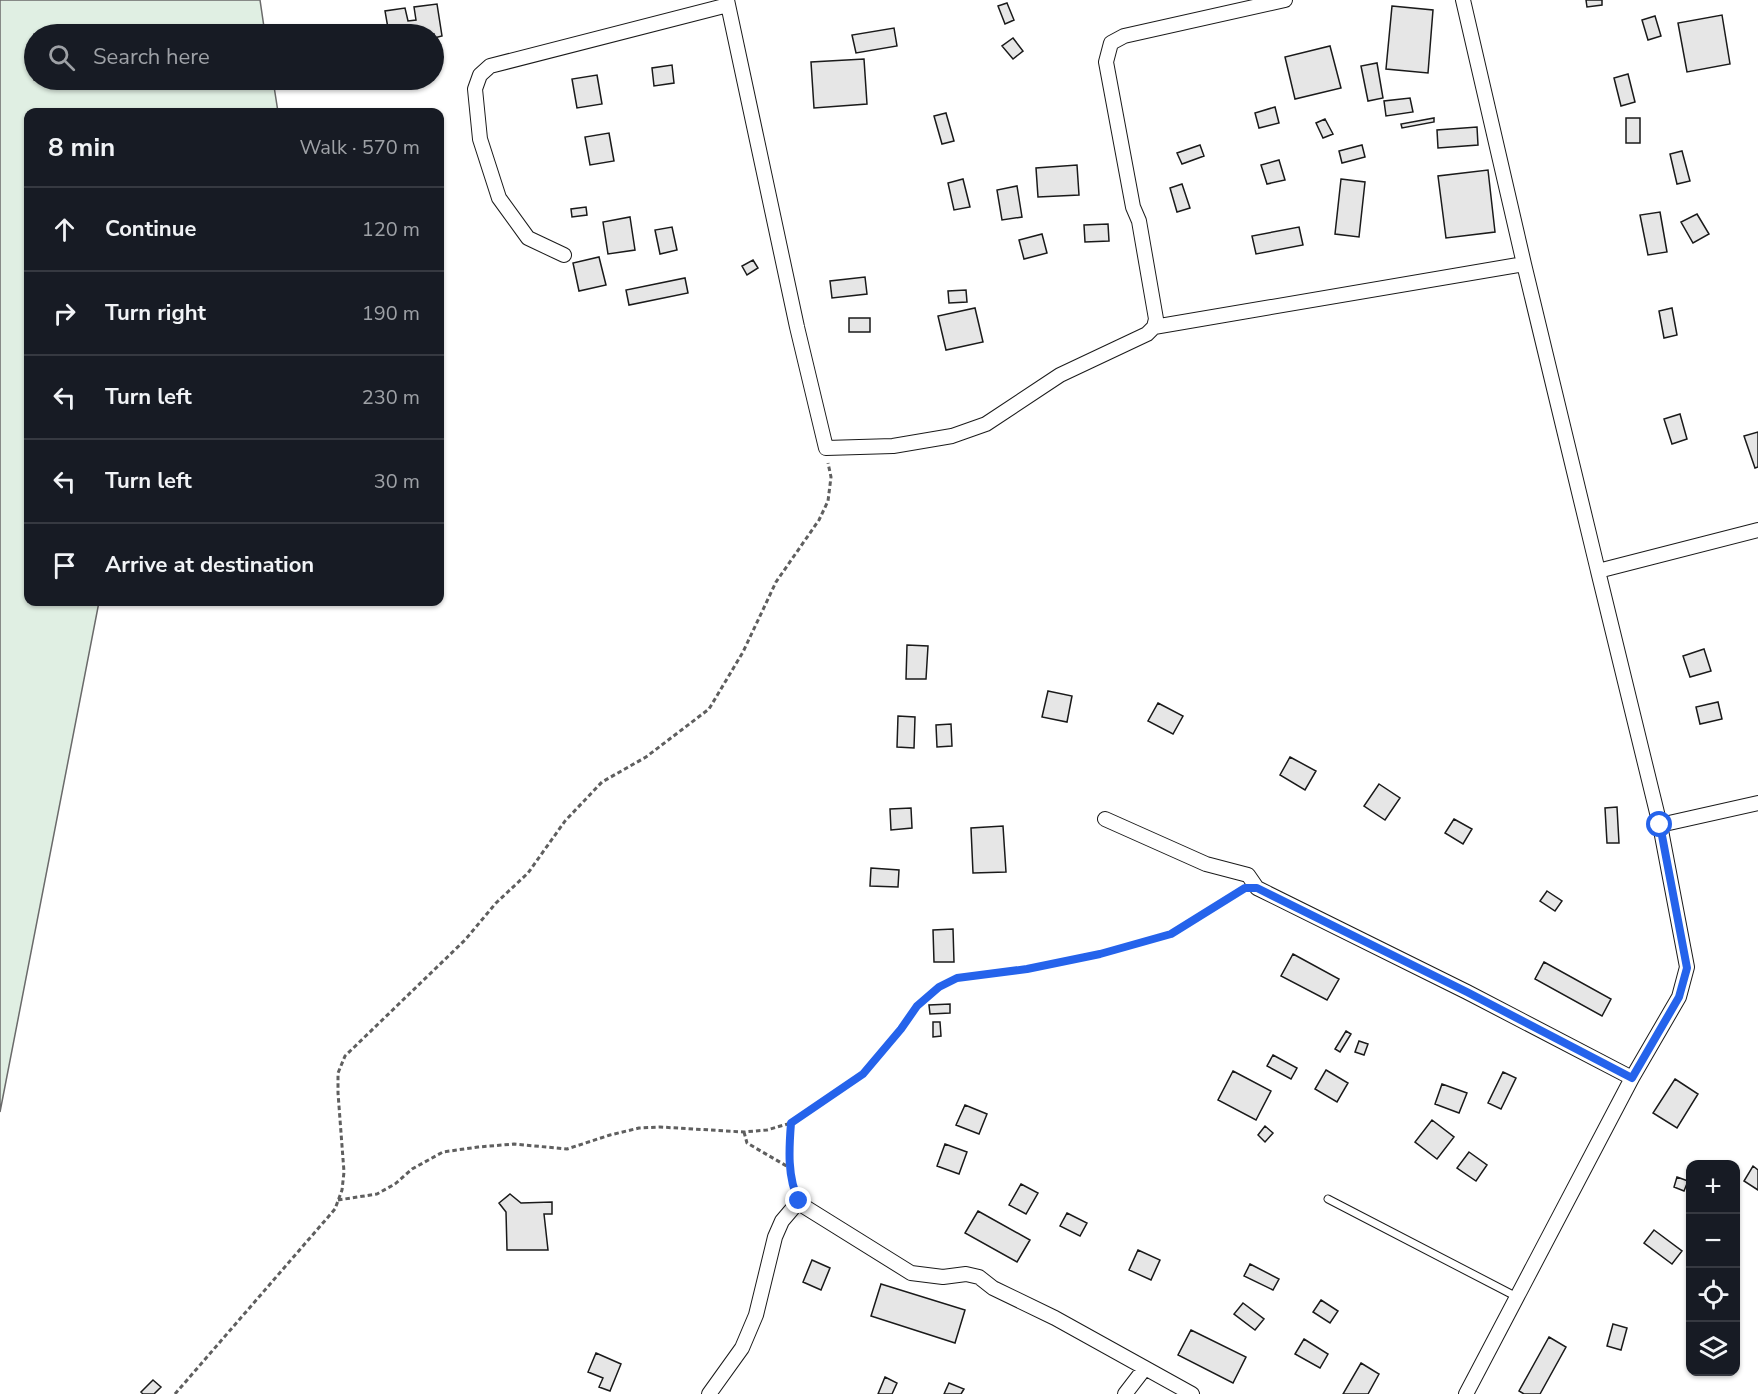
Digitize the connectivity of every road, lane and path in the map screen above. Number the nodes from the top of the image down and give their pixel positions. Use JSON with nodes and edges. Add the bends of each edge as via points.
{"nodes":[{"id":1,"x":1285,"y":0,"type":"edge"},
{"id":2,"x":1463,"y":0,"type":"edge"},
{"id":3,"x":727,"y":3,"type":"edge"},
{"id":4,"x":564,"y":255,"type":"dead end"},
{"id":5,"x":1524,"y":264,"type":"junction"},
{"id":6,"x":1154,"y":327,"type":"junction"},
{"id":7,"x":826,"y":448,"type":"junction"},
{"id":8,"x":1758,"y":530,"type":"edge"},
{"id":9,"x":1598,"y":571,"type":"junction"},
{"id":10,"x":1758,"y":803,"type":"edge"},
{"id":11,"x":1105,"y":819,"type":"dead end"},
{"id":12,"x":1660,"y":825,"type":"junction"},
{"id":13,"x":1257,"y":888,"type":"junction"},
{"id":14,"x":1632,"y":1078,"type":"junction"},
{"id":15,"x":791,"y":1123,"type":"junction"},
{"id":16,"x":744,"y":1132,"type":"junction"},
{"id":17,"x":791,"y":1168,"type":"junction"},
{"id":18,"x":1328,"y":1198,"type":"dead end"},
{"id":19,"x":338,"y":1200,"type":"junction"},
{"id":20,"x":799,"y":1201,"type":"junction"},
{"id":21,"x":1517,"y":1297,"type":"junction"},
{"id":22,"x":1144,"y":1368,"type":"junction"},
{"id":23,"x":175,"y":1394,"type":"edge"},
{"id":24,"x":710,"y":1394,"type":"edge"},
{"id":25,"x":1125,"y":1394,"type":"edge"},
{"id":26,"x":1192,"y":1394,"type":"edge"},
{"id":27,"x":1466,"y":1394,"type":"edge"}],
"edges":[{"from":1,"to":6,"type":"street","via":[[1124,36],[1111,43],[1107,52],[1156,319]]},
{"from":2,"to":5,"type":"street"},
{"from":3,"to":4,"type":"street","via":[[490,66],[480,75],[475,89],[480,139],[499,198],[528,238]]},
{"from":3,"to":7,"type":"street"},
{"from":5,"to":6,"type":"street"},
{"from":5,"to":9,"type":"street"},
{"from":6,"to":7,"type":"street","via":[[1147,334],[1060,375],[986,424],[952,436],[893,446]]},
{"from":7,"to":19,"type":"path","via":[[831,477],[828,501],[776,582],[743,652],[709,709],[646,757],[602,782],[565,821],[528,873],[345,1056],[338,1073],[344,1172]]},
{"from":8,"to":9,"type":"street"},
{"from":9,"to":12,"type":"street"},
{"from":10,"to":12,"type":"street"},
{"from":11,"to":13,"type":"street","via":[[1206,864],[1248,876]]},
{"from":12,"to":14,"type":"street","via":[[1687,968],[1679,997]]},
{"from":13,"to":14,"type":"street"},
{"from":13,"to":15,"type":"path","via":[[1245,888],[1171,934],[1027,969],[957,978],[939,987],[917,1006],[863,1074]]},
{"from":14,"to":21,"type":"street"},
{"from":15,"to":16,"type":"path"},
{"from":15,"to":17,"type":"path"},
{"from":16,"to":17,"type":"path","via":[[747,1143]]},
{"from":16,"to":19,"type":"path","via":[[639,1128],[567,1149],[514,1144],[443,1152],[377,1194]]},
{"from":17,"to":20,"type":"path"},
{"from":18,"to":21,"type":"lane"},
{"from":19,"to":23,"type":"path","via":[[335,1209]]},
{"from":20,"to":22,"type":"street","via":[[911,1273],[978,1277]]},
{"from":20,"to":24,"type":"street","via":[[782,1221],[756,1315],[742,1348]]},
{"from":21,"to":27,"type":"street"},
{"from":22,"to":25,"type":"street"},
{"from":22,"to":26,"type":"street"}]}
